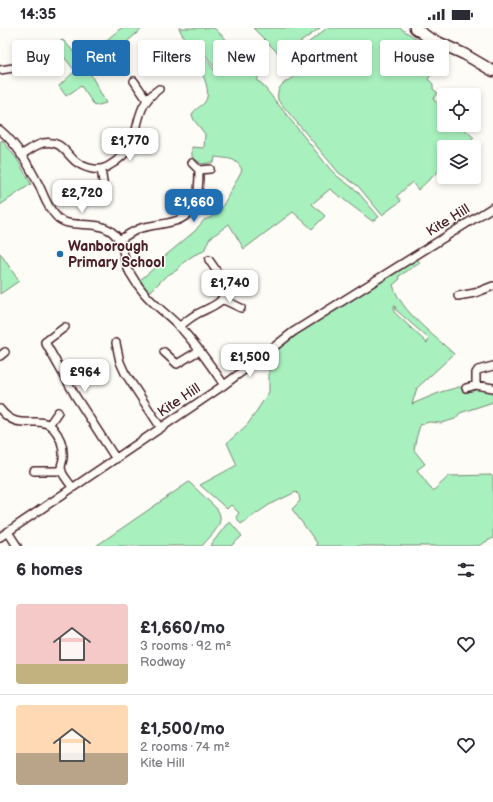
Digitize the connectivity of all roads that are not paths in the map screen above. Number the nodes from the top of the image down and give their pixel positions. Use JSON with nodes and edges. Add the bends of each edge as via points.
{"nodes":[{"id":1,"x":415,"y":28,"type":"edge"},
{"id":2,"x":12,"y":68,"type":"edge"},
{"id":3,"x":0,"y":70,"type":"edge"},
{"id":4,"x":493,"y":71,"type":"edge"},
{"id":5,"x":134,"y":81,"type":"dead end"},
{"id":6,"x":159,"y":89,"type":"dead end"},
{"id":7,"x":147,"y":100,"type":"junction"},
{"id":8,"x":0,"y":130,"type":"edge"},
{"id":9,"x":21,"y":155,"type":"junction"},
{"id":10,"x":192,"y":163,"type":"dead end"},
{"id":11,"x":104,"y":168,"type":"junction"},
{"id":12,"x":210,"y":169,"type":"dead end"},
{"id":13,"x":199,"y":170,"type":"junction"},
{"id":14,"x":103,"y":182,"type":"dead end"},
{"id":15,"x":493,"y":207,"type":"edge"},
{"id":16,"x":120,"y":240,"type":"junction"},
{"id":17,"x":209,"y":260,"type":"dead end"},
{"id":18,"x":493,"y":286,"type":"edge"},
{"id":19,"x":458,"y":296,"type":"dead end"},
{"id":20,"x":222,"y":299,"type":"junction"},
{"id":21,"x":241,"y":308,"type":"dead end"},
{"id":22,"x":179,"y":326,"type":"junction"},
{"id":23,"x":65,"y":327,"type":"dead end"},
{"id":24,"x":116,"y":343,"type":"dead end"},
{"id":25,"x":200,"y":350,"type":"junction"},
{"id":26,"x":164,"y":352,"type":"dead end"},
{"id":27,"x":493,"y":366,"type":"edge"},
{"id":28,"x":224,"y":385,"type":"junction"},
{"id":29,"x":476,"y":385,"type":"junction"},
{"id":30,"x":466,"y":388,"type":"dead end"},
{"id":31,"x":493,"y":388,"type":"edge"},
{"id":32,"x":0,"y":409,"type":"edge"},
{"id":33,"x":58,"y":412,"type":"dead end"},
{"id":34,"x":49,"y":425,"type":"junction"},
{"id":35,"x":162,"y":428,"type":"junction"},
{"id":36,"x":116,"y":459,"type":"junction"},
{"id":37,"x":34,"y":471,"type":"dead end"},
{"id":38,"x":62,"y":471,"type":"junction"},
{"id":39,"x":72,"y":488,"type":"junction"},
{"id":40,"x":8,"y":532,"type":"junction"},
{"id":41,"x":0,"y":537,"type":"edge"},
{"id":42,"x":17,"y":546,"type":"edge"}],
"edges":[{"from":1,"to":4,"type":"street"},
{"from":2,"to":3,"type":"street"},
{"from":5,"to":7,"type":"street"},
{"from":6,"to":7,"type":"street"},
{"from":7,"to":11,"type":"street","via":[[131,145],[125,154]]},
{"from":8,"to":9,"type":"street"},
{"from":9,"to":11,"type":"street","via":[[41,144],[54,143],[82,165],[91,169]]},
{"from":9,"to":16,"type":"street","via":[[49,206],[60,220],[102,226]]},
{"from":10,"to":13,"type":"street"},
{"from":11,"to":14,"type":"street"},
{"from":12,"to":13,"type":"street"},
{"from":13,"to":16,"type":"street","via":[[197,196],[187,216],[142,228]]},
{"from":15,"to":28,"type":"street","name":"Kite Hill","via":[[292,332]]},
{"from":16,"to":22,"type":"street","via":[[128,269],[142,291]]},
{"from":17,"to":20,"type":"street","via":[[223,282]]},
{"from":18,"to":19,"type":"street"},
{"from":20,"to":21,"type":"street"},
{"from":20,"to":22,"type":"street"},
{"from":22,"to":25,"type":"street"},
{"from":23,"to":36,"type":"street","via":[[44,342]]},
{"from":24,"to":35,"type":"street","via":[[124,373]]},
{"from":25,"to":26,"type":"street","via":[[177,364]]},
{"from":25,"to":28,"type":"street"},
{"from":27,"to":29,"type":"street","via":[[478,370]]},
{"from":28,"to":35,"type":"street","name":"Kite Hill"},
{"from":29,"to":30,"type":"street"},
{"from":29,"to":31,"type":"street"},
{"from":32,"to":34,"type":"street","via":[[9,419],[16,422],[39,422]]},
{"from":33,"to":34,"type":"street"},
{"from":34,"to":38,"type":"street","via":[[58,434],[62,444]]},
{"from":35,"to":36,"type":"street","name":"Kite Hill"},
{"from":36,"to":39,"type":"street","name":"Kite Hill"},
{"from":37,"to":38,"type":"street"},
{"from":38,"to":39,"type":"street"},
{"from":39,"to":40,"type":"street","name":"Kite Hill"},
{"from":40,"to":41,"type":"street","name":"Kite Hill"},
{"from":40,"to":42,"type":"street"}]}
